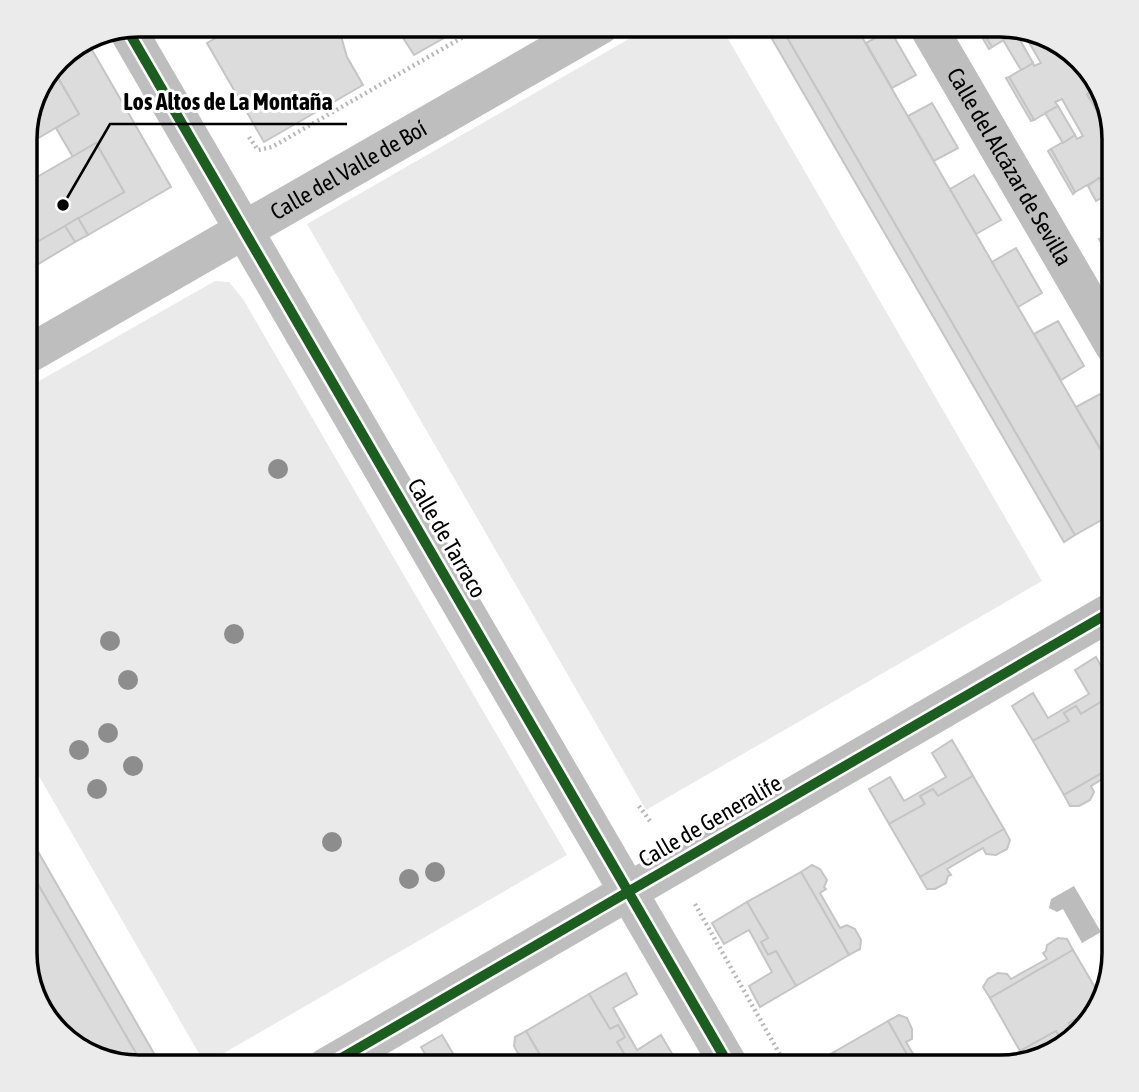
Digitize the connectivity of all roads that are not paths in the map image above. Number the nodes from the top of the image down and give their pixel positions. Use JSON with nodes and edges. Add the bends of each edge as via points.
{"nodes":[{"id":1,"x":579,"y":37,"type":"edge"},
{"id":2,"x":934,"y":37,"type":"edge"},
{"id":3,"x":132,"y":38,"type":"edge"},
{"id":4,"x":244,"y":230,"type":"junction"},
{"id":5,"x":1102,"y":324,"type":"edge"},
{"id":6,"x":37,"y":349,"type":"edge"},
{"id":7,"x":1102,"y":618,"type":"edge"},
{"id":8,"x":629,"y":892,"type":"junction"},
{"id":9,"x":348,"y":1055,"type":"edge"},
{"id":10,"x":723,"y":1055,"type":"edge"}],
"edges":[{"from":1,"to":4,"type":"street","name":"Calle del Valle de Boí"},
{"from":2,"to":5,"type":"street","name":"Calle del Alcázar de Sevilla"},
{"from":3,"to":4,"type":"street","name":"Calle de Tarraco"},
{"from":4,"to":6,"type":"street","name":"Calle del Valle de Boí"},
{"from":4,"to":8,"type":"street","name":"Calle de Tarraco"},
{"from":7,"to":8,"type":"street","name":"Calle de Generalife"},
{"from":8,"to":9,"type":"street","name":"Calle de Generalife"},
{"from":8,"to":10,"type":"street","name":"Calle de Tarraco"}]}
